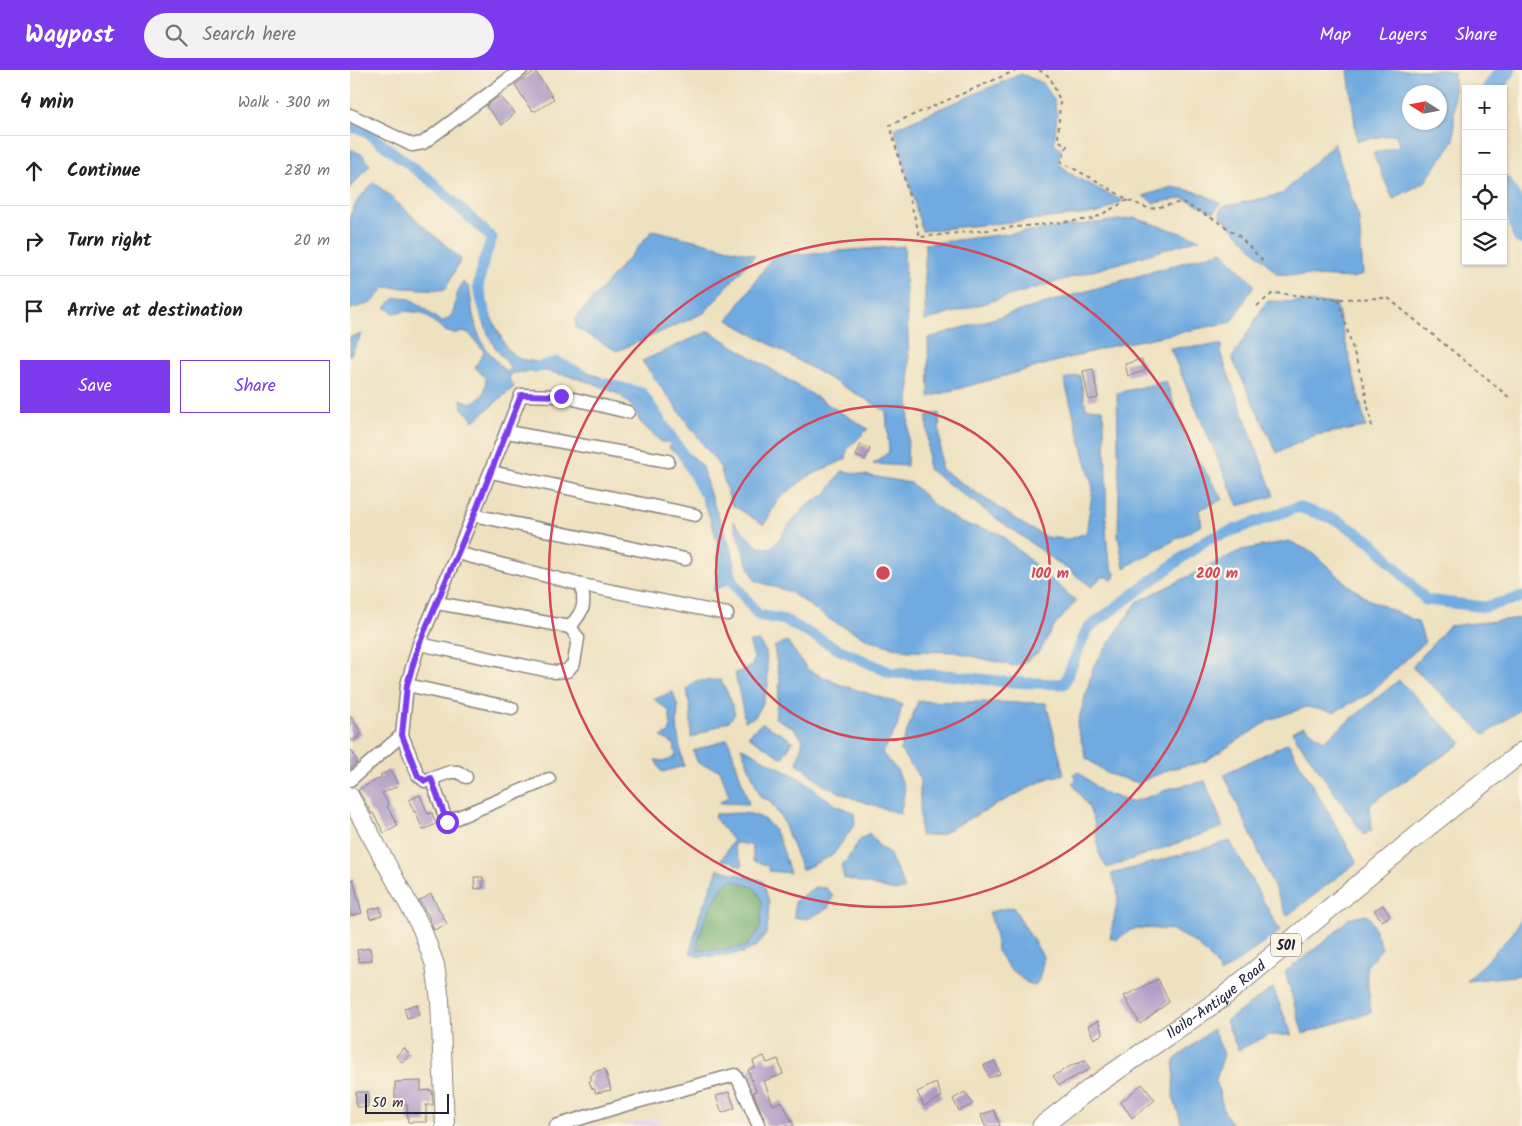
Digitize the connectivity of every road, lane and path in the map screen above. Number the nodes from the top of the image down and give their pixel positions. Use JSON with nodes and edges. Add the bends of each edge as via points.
{"nodes":[{"id":1,"x":521,"y":70,"type":"edge"},
{"id":2,"x":1018,"y":70,"type":"edge"},
{"id":3,"x":1039,"y":70,"type":"edge"},
{"id":4,"x":350,"y":115,"type":"edge"},
{"id":5,"x":1128,"y":200,"type":"junction"},
{"id":6,"x":1263,"y":261,"type":"dead end"},
{"id":7,"x":1338,"y":299,"type":"junction"},
{"id":8,"x":1257,"y":306,"type":"dead end"},
{"id":9,"x":1510,"y":398,"type":"dead end"},
{"id":10,"x":628,"y":412,"type":"dead end"},
{"id":11,"x":1372,"y":427,"type":"dead end"},
{"id":12,"x":507,"y":432,"type":"junction"},
{"id":13,"x":668,"y":460,"type":"dead end"},
{"id":14,"x":491,"y":472,"type":"junction"},
{"id":15,"x":474,"y":515,"type":"junction"},
{"id":16,"x":694,"y":515,"type":"dead end"},
{"id":17,"x":457,"y":553,"type":"junction"},
{"id":18,"x":685,"y":560,"type":"dead end"},
{"id":19,"x":582,"y":585,"type":"junction"},
{"id":20,"x":437,"y":603,"type":"junction"},
{"id":21,"x":727,"y":614,"type":"dead end"},
{"id":22,"x":570,"y":627,"type":"junction"},
{"id":23,"x":419,"y":644,"type":"junction"},
{"id":24,"x":407,"y":685,"type":"junction"},
{"id":25,"x":512,"y":708,"type":"dead end"},
{"id":26,"x":402,"y":735,"type":"junction"},
{"id":27,"x":1522,"y":752,"type":"edge"},
{"id":28,"x":466,"y":777,"type":"dead end"},
{"id":29,"x":431,"y":778,"type":"junction"},
{"id":30,"x":549,"y":779,"type":"dead end"},
{"id":31,"x":350,"y":780,"type":"edge"},
{"id":32,"x":350,"y":797,"type":"edge"},
{"id":33,"x":445,"y":1126,"type":"edge"},
{"id":34,"x":556,"y":1126,"type":"edge"},
{"id":35,"x":759,"y":1126,"type":"edge"},
{"id":36,"x":1042,"y":1126,"type":"edge"}],
"edges":[{"from":1,"to":4,"type":"street","via":[[424,144],[412,145]]},
{"from":2,"to":5,"type":"path","via":[[890,125],[920,236],[1093,219]]},
{"from":3,"to":5,"type":"path","via":[[1050,77],[1060,102],[1058,140],[1067,146],[1062,162]]},
{"from":5,"to":6,"type":"path","via":[[1150,209],[1182,202],[1239,236]]},
{"from":7,"to":8,"type":"path","via":[[1273,293]]},
{"from":7,"to":9,"type":"path","via":[[1388,298]]},
{"from":7,"to":11,"type":"path","via":[[1364,386]]},
{"from":10,"to":12,"type":"street","via":[[561,396],[521,395]]},
{"from":12,"to":13,"type":"street"},
{"from":12,"to":14,"type":"street"},
{"from":14,"to":15,"type":"street"},
{"from":14,"to":16,"type":"street"},
{"from":15,"to":17,"type":"street"},
{"from":15,"to":18,"type":"street"},
{"from":17,"to":19,"type":"street"},
{"from":17,"to":20,"type":"street"},
{"from":19,"to":21,"type":"street"},
{"from":19,"to":22,"type":"street","via":[[582,611]]},
{"from":20,"to":22,"type":"street"},
{"from":20,"to":23,"type":"street"},
{"from":22,"to":23,"type":"street","via":[[578,638],[574,662],[567,671],[555,672]]},
{"from":23,"to":24,"type":"street"},
{"from":24,"to":25,"type":"street"},
{"from":24,"to":26,"type":"street"},
{"from":26,"to":29,"type":"street","via":[[418,776],[425,781]]},
{"from":26,"to":31,"type":"street"},
{"from":27,"to":36,"type":"main road","name":"Iloilo-Antique Road","number":"501","via":[[1222,998],[1091,1088]]},
{"from":28,"to":29,"type":"street","via":[[450,772]]},
{"from":29,"to":30,"type":"street","via":[[447,822]]},
{"from":32,"to":33,"type":"main road","via":[[422,929],[435,965],[440,1000]]},
{"from":34,"to":35,"type":"street","via":[[734,1076]]}]}
